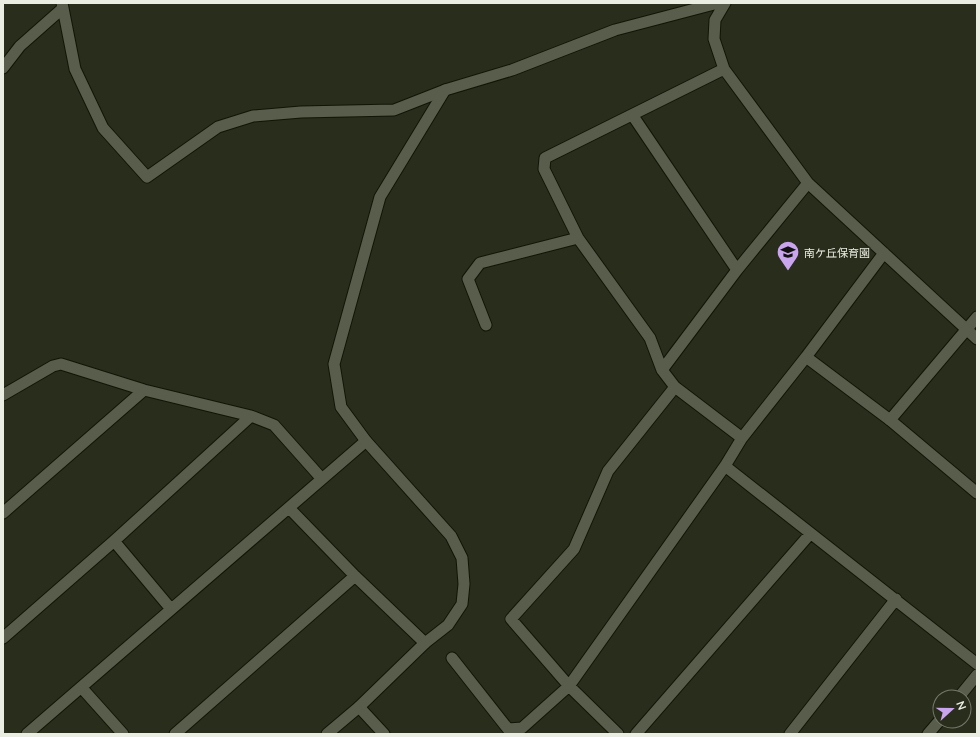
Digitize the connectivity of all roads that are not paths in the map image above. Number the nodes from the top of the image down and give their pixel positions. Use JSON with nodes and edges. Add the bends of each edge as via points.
{"nodes":[{"id":1,"x":718,"y":3,"type":"edge"},
{"id":2,"x":725,"y":3,"type":"edge"},
{"id":3,"x":62,"y":5,"type":"edge"},
{"id":4,"x":3,"y":68,"type":"edge"},
{"id":5,"x":724,"y":69,"type":"junction"},
{"id":6,"x":446,"y":90,"type":"junction"},
{"id":7,"x":633,"y":116,"type":"junction"},
{"id":8,"x":808,"y":183,"type":"junction"},
{"id":9,"x":578,"y":238,"type":"junction"},
{"id":10,"x":884,"y":253,"type":"junction"},
{"id":11,"x":737,"y":270,"type":"junction"},
{"id":12,"x":977,"y":317,"type":"edge"},
{"id":13,"x":486,"y":325,"type":"dead end"},
{"id":14,"x":966,"y":330,"type":"junction"},
{"id":15,"x":977,"y":339,"type":"edge"},
{"id":16,"x":806,"y":357,"type":"junction"},
{"id":17,"x":662,"y":370,"type":"junction"},
{"id":18,"x":675,"y":387,"type":"junction"},
{"id":19,"x":144,"y":390,"type":"junction"},
{"id":20,"x":3,"y":395,"type":"edge"},
{"id":21,"x":251,"y":416,"type":"junction"},
{"id":22,"x":890,"y":420,"type":"junction"},
{"id":23,"x":742,"y":438,"type":"junction"},
{"id":24,"x":366,"y":441,"type":"junction"},
{"id":25,"x":725,"y":466,"type":"junction"},
{"id":26,"x":322,"y":479,"type":"junction"},
{"id":27,"x":977,"y":493,"type":"edge"},
{"id":28,"x":288,"y":508,"type":"junction"},
{"id":29,"x":3,"y":512,"type":"edge"},
{"id":30,"x":810,"y":534,"type":"junction"},
{"id":31,"x":114,"y":541,"type":"junction"},
{"id":32,"x":355,"y":576,"type":"junction"},
{"id":33,"x":896,"y":599,"type":"junction"},
{"id":34,"x":171,"y":609,"type":"junction"},
{"id":35,"x":3,"y":638,"type":"edge"},
{"id":36,"x":425,"y":643,"type":"junction"},
{"id":37,"x":452,"y":658,"type":"dead end"},
{"id":38,"x":977,"y":664,"type":"edge"},
{"id":39,"x":977,"y":675,"type":"edge"},
{"id":40,"x":569,"y":686,"type":"junction"},
{"id":41,"x":81,"y":687,"type":"junction"},
{"id":42,"x":966,"y":689,"type":"edge"},
{"id":43,"x":359,"y":707,"type":"junction"},
{"id":44,"x":27,"y":734,"type":"edge"},
{"id":45,"x":123,"y":734,"type":"edge"},
{"id":46,"x":175,"y":734,"type":"edge"},
{"id":47,"x":327,"y":734,"type":"edge"},
{"id":48,"x":384,"y":734,"type":"edge"},
{"id":49,"x":618,"y":734,"type":"edge"},
{"id":50,"x":636,"y":734,"type":"edge"},
{"id":51,"x":790,"y":734,"type":"edge"}],
"edges":[{"from":1,"to":6,"type":"street","via":[[615,30],[512,70]]},
{"from":2,"to":5,"type":"street","via":[[715,20],[714,39]]},
{"from":3,"to":4,"type":"street","via":[[20,46]]},
{"from":3,"to":6,"type":"street","via":[[75,70],[103,128],[147,177],[218,127],[253,116],[394,110]]},
{"from":5,"to":7,"type":"street"},
{"from":5,"to":8,"type":"street"},
{"from":6,"to":24,"type":"street","via":[[380,197],[334,364],[341,407]]},
{"from":7,"to":9,"type":"street","via":[[545,158],[544,169]]},
{"from":7,"to":11,"type":"street"},
{"from":8,"to":10,"type":"street"},
{"from":8,"to":11,"type":"street"},
{"from":9,"to":13,"type":"street","via":[[480,263],[468,278]]},
{"from":9,"to":17,"type":"street","via":[[650,338]]},
{"from":10,"to":14,"type":"street"},
{"from":10,"to":16,"type":"street"},
{"from":11,"to":17,"type":"street"},
{"from":12,"to":14,"type":"street"},
{"from":14,"to":15,"type":"street"},
{"from":14,"to":22,"type":"street"},
{"from":16,"to":22,"type":"street"},
{"from":16,"to":23,"type":"street"},
{"from":17,"to":18,"type":"street"},
{"from":18,"to":23,"type":"street"},
{"from":18,"to":40,"type":"street","via":[[608,471],[574,549],[511,619]]},
{"from":19,"to":20,"type":"street","via":[[61,364],[52,366]]},
{"from":19,"to":21,"type":"street"},
{"from":19,"to":29,"type":"street"},
{"from":21,"to":26,"type":"street","via":[[274,425]]},
{"from":21,"to":31,"type":"street"},
{"from":22,"to":27,"type":"street"},
{"from":23,"to":25,"type":"street"},
{"from":24,"to":26,"type":"street"},
{"from":24,"to":36,"type":"street","via":[[451,536],[462,558],[462,604],[448,625]]},
{"from":25,"to":30,"type":"street"},
{"from":25,"to":40,"type":"street"},
{"from":26,"to":28,"type":"street"},
{"from":28,"to":32,"type":"street"},
{"from":28,"to":34,"type":"street"},
{"from":30,"to":33,"type":"street"},
{"from":30,"to":50,"type":"street"},
{"from":31,"to":34,"type":"street"},
{"from":31,"to":35,"type":"street"},
{"from":32,"to":36,"type":"street"},
{"from":32,"to":46,"type":"street"},
{"from":33,"to":38,"type":"street"},
{"from":33,"to":51,"type":"street"},
{"from":34,"to":41,"type":"street"},
{"from":36,"to":43,"type":"street"},
{"from":37,"to":40,"type":"street","via":[[508,729],[522,728]]},
{"from":39,"to":42,"type":"street"},
{"from":40,"to":49,"type":"street"},
{"from":41,"to":44,"type":"street"},
{"from":41,"to":45,"type":"street"},
{"from":43,"to":47,"type":"street"},
{"from":43,"to":48,"type":"street"}]}
